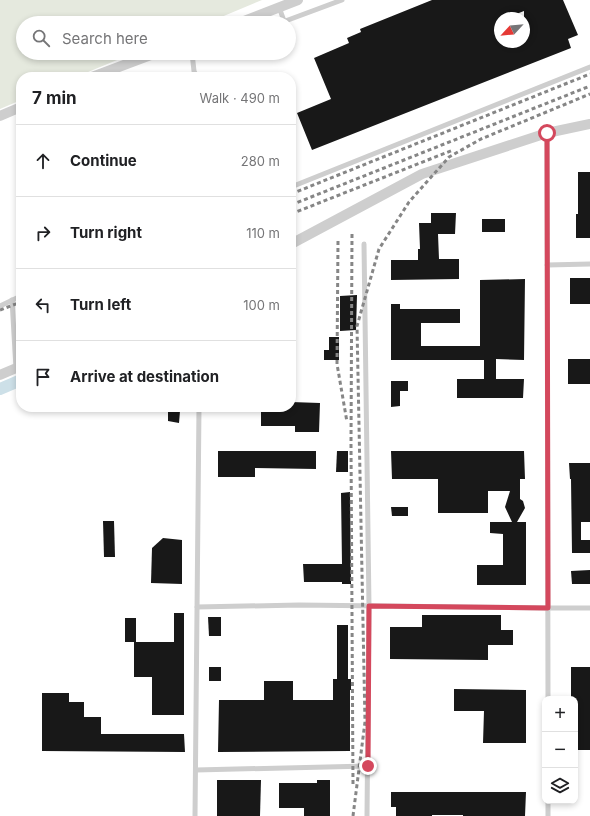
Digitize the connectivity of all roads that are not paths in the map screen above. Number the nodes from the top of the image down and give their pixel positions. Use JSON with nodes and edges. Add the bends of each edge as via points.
{"nodes":[{"id":1,"x":298,"y":0,"type":"edge"},
{"id":2,"x":342,"y":0,"type":"edge"},
{"id":3,"x":279,"y":7,"type":"junction"},
{"id":4,"x":256,"y":16,"type":"edge"},
{"id":5,"x":281,"y":16,"type":"edge"},
{"id":6,"x":296,"y":17,"type":"edge"},
{"id":7,"x":137,"y":60,"type":"edge"},
{"id":8,"x":193,"y":60,"type":"edge"},
{"id":9,"x":590,"y":67,"type":"edge"},
{"id":10,"x":105,"y":72,"type":"edge"},
{"id":11,"x":194,"y":72,"type":"edge"},
{"id":12,"x":16,"y":109,"type":"edge"},
{"id":13,"x":0,"y":116,"type":"edge"},
{"id":14,"x":590,"y":124,"type":"edge"},
{"id":15,"x":547,"y":133,"type":"junction"},
{"id":16,"x":296,"y":185,"type":"edge"},
{"id":17,"x":296,"y":241,"type":"edge"},
{"id":18,"x":364,"y":244,"type":"dead end"},
{"id":19,"x":590,"y":264,"type":"edge"},
{"id":20,"x":547,"y":265,"type":"junction"},
{"id":21,"x":16,"y":298,"type":"edge"},
{"id":22,"x":12,"y":300,"type":"junction"},
{"id":23,"x":0,"y":306,"type":"edge"},
{"id":24,"x":16,"y":338,"type":"edge"},
{"id":25,"x":16,"y":368,"type":"edge"},
{"id":26,"x":0,"y":374,"type":"edge"},
{"id":27,"x":199,"y":412,"type":"edge"},
{"id":28,"x":369,"y":606,"type":"junction"},
{"id":29,"x":197,"y":607,"type":"junction"},
{"id":30,"x":548,"y":608,"type":"junction"},
{"id":31,"x":590,"y":608,"type":"edge"},
{"id":32,"x":548,"y":696,"type":"edge"},
{"id":33,"x":368,"y":766,"type":"junction"},
{"id":34,"x":196,"y":770,"type":"junction"},
{"id":35,"x":548,"y":804,"type":"edge"},
{"id":36,"x":195,"y":816,"type":"edge"},
{"id":37,"x":367,"y":816,"type":"edge"},
{"id":38,"x":548,"y":816,"type":"edge"}],
"edges":[{"from":1,"to":3,"type":"street"},
{"from":2,"to":6,"type":"lane"},
{"from":3,"to":4,"type":"street"},
{"from":3,"to":5,"type":"lane"},
{"from":7,"to":10,"type":"street"},
{"from":8,"to":11,"type":"lane"},
{"from":9,"to":16,"type":"lane"},
{"from":12,"to":13,"type":"street"},
{"from":14,"to":15,"type":"street"},
{"from":15,"to":17,"type":"street","via":[[422,174]]},
{"from":15,"to":20,"type":"lane"},
{"from":18,"to":28,"type":"lane"},
{"from":19,"to":20,"type":"lane"},
{"from":20,"to":30,"type":"lane"},
{"from":21,"to":22,"type":"lane"},
{"from":22,"to":23,"type":"lane"},
{"from":22,"to":24,"type":"lane"},
{"from":25,"to":26,"type":"street"},
{"from":27,"to":29,"type":"lane"},
{"from":28,"to":29,"type":"lane"},
{"from":28,"to":30,"type":"lane"},
{"from":28,"to":33,"type":"lane"},
{"from":29,"to":34,"type":"lane"},
{"from":30,"to":31,"type":"lane"},
{"from":30,"to":32,"type":"lane"},
{"from":33,"to":34,"type":"lane"},
{"from":33,"to":37,"type":"lane"},
{"from":34,"to":36,"type":"lane"},
{"from":35,"to":38,"type":"lane"}]}
